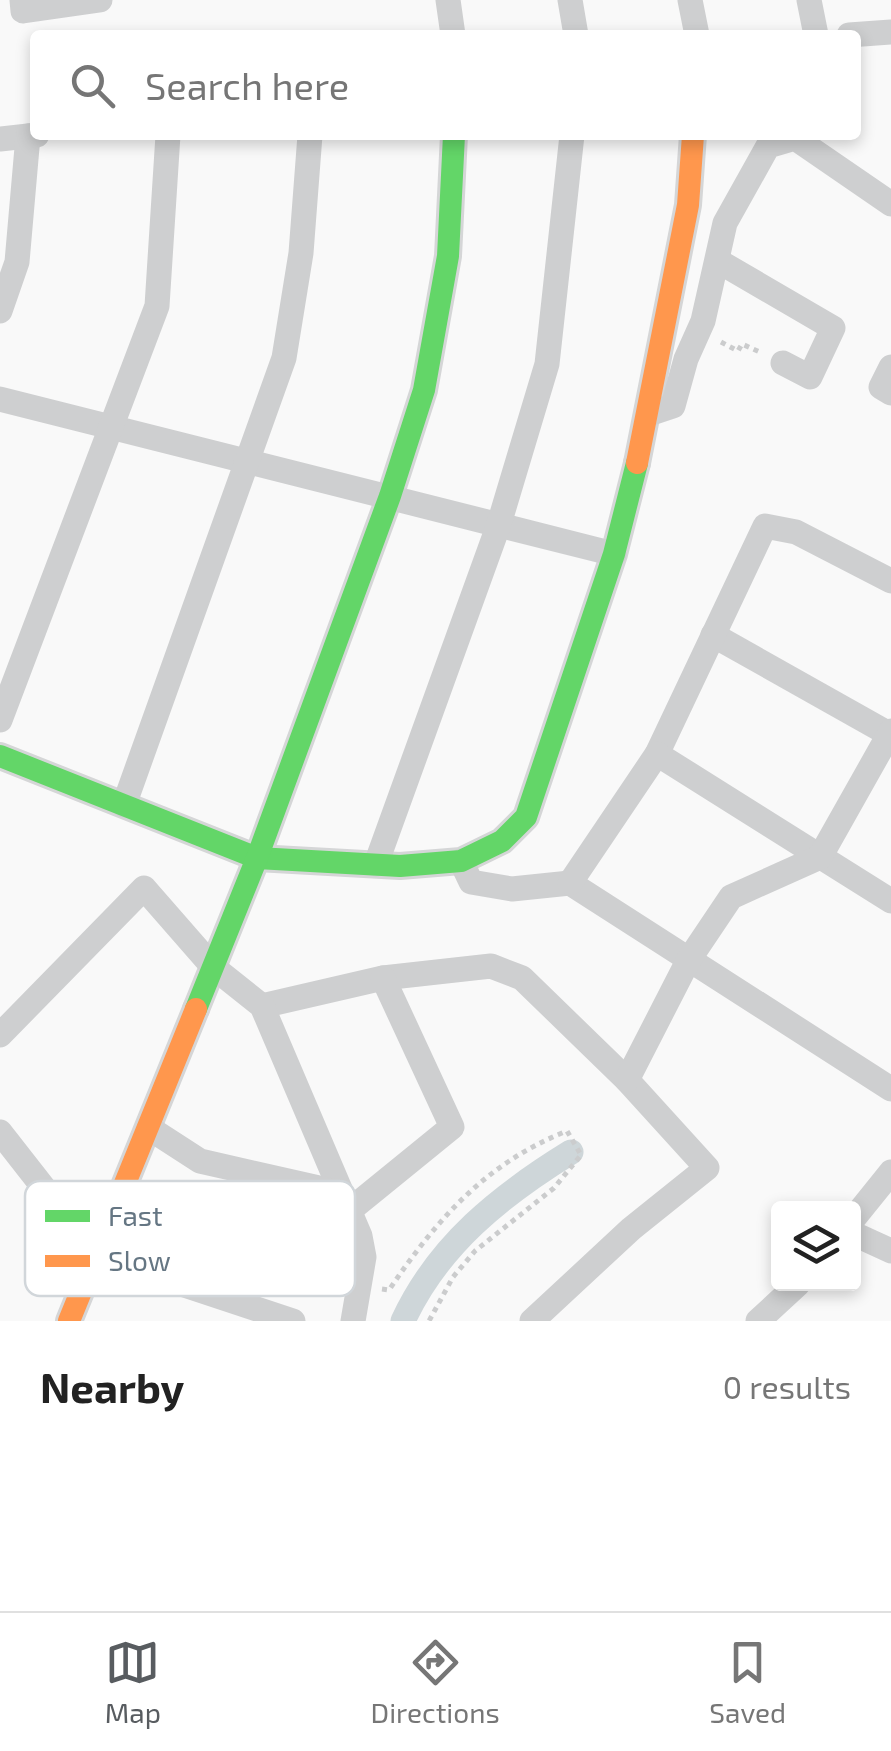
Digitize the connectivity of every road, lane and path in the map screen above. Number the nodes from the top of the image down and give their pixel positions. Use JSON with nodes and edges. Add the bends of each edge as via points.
{"nodes":[{"id":1,"x":22,"y":0,"type":"edge"},
{"id":2,"x":100,"y":0,"type":"edge"},
{"id":3,"x":448,"y":0,"type":"edge"},
{"id":4,"x":570,"y":0,"type":"edge"},
{"id":5,"x":690,"y":0,"type":"edge"},
{"id":6,"x":809,"y":0,"type":"edge"},
{"id":7,"x":452,"y":30,"type":"edge"},
{"id":8,"x":575,"y":30,"type":"edge"},
{"id":9,"x":696,"y":30,"type":"edge"},
{"id":10,"x":815,"y":30,"type":"edge"},
{"id":11,"x":891,"y":32,"type":"edge"},
{"id":12,"x":861,"y":34,"type":"edge"},
{"id":13,"x":30,"y":136,"type":"edge"},
{"id":14,"x":0,"y":139,"type":"edge"},
{"id":15,"x":31,"y":140,"type":"edge"},
{"id":16,"x":168,"y":140,"type":"edge"},
{"id":17,"x":310,"y":140,"type":"edge"},
{"id":18,"x":454,"y":140,"type":"edge"},
{"id":19,"x":571,"y":140,"type":"edge"},
{"id":20,"x":694,"y":140,"type":"edge"},
{"id":21,"x":788,"y":140,"type":"edge"},
{"id":22,"x":798,"y":140,"type":"edge"},
{"id":23,"x":891,"y":204,"type":"edge"},
{"id":24,"x":718,"y":261,"type":"junction"},
{"id":25,"x":0,"y":312,"type":"edge"},
{"id":26,"x":699,"y":331,"type":"junction"},
{"id":27,"x":783,"y":363,"type":"joint"},
{"id":28,"x":891,"y":367,"type":"edge"},
{"id":29,"x":891,"y":392,"type":"edge"},
{"id":30,"x":0,"y":399,"type":"edge"},
{"id":31,"x":648,"y":414,"type":"junction"},
{"id":32,"x":109,"y":427,"type":"junction"},
{"id":33,"x":247,"y":461,"type":"junction"},
{"id":34,"x":390,"y":496,"type":"junction"},
{"id":35,"x":499,"y":524,"type":"junction"},
{"id":36,"x":614,"y":554,"type":"junction"},
{"id":37,"x":891,"y":580,"type":"edge"},
{"id":38,"x":714,"y":635,"type":"junction"},
{"id":39,"x":0,"y":720,"type":"edge"},
{"id":40,"x":890,"y":733,"type":"edge"},
{"id":41,"x":657,"y":754,"type":"junction"},
{"id":42,"x":0,"y":756,"type":"edge"},
{"id":43,"x":124,"y":805,"type":"junction"},
{"id":44,"x":820,"y":856,"type":"junction"},
{"id":45,"x":257,"y":858,"type":"junction"},
{"id":46,"x":461,"y":861,"type":"junction"},
{"id":47,"x":376,"y":864,"type":"junction"},
{"id":48,"x":570,"y":883,"type":"junction"},
{"id":49,"x":891,"y":902,"type":"edge"},
{"id":50,"x":688,"y":961,"type":"junction"},
{"id":51,"x":214,"y":967,"type":"junction"},
{"id":52,"x":383,"y":978,"type":"junction"},
{"id":53,"x":262,"y":1006,"type":"junction"},
{"id":54,"x":0,"y":1035,"type":"edge"},
{"id":55,"x":626,"y":1080,"type":"junction"},
{"id":56,"x":891,"y":1089,"type":"edge"},
{"id":57,"x":148,"y":1128,"type":"junction"},
{"id":58,"x":0,"y":1132,"type":"edge"},
{"id":59,"x":891,"y":1172,"type":"edge"},
{"id":60,"x":38,"y":1181,"type":"edge"},
{"id":61,"x":127,"y":1181,"type":"edge"},
{"id":62,"x":271,"y":1181,"type":"edge"},
{"id":63,"x":337,"y":1181,"type":"edge"},
{"id":64,"x":355,"y":1196,"type":"edge"},
{"id":65,"x":861,"y":1209,"type":"edge"},
{"id":66,"x":355,"y":1229,"type":"edge"},
{"id":67,"x":861,"y":1237,"type":"edge"},
{"id":68,"x":891,"y":1251,"type":"edge"},
{"id":69,"x":359,"y":1287,"type":"junction"},
{"id":70,"x":790,"y":1291,"type":"edge"},
{"id":71,"x":80,"y":1296,"type":"edge"},
{"id":72,"x":218,"y":1296,"type":"edge"},
{"id":73,"x":69,"y":1321,"type":"edge"},
{"id":74,"x":293,"y":1321,"type":"edge"},
{"id":75,"x":353,"y":1321,"type":"edge"},
{"id":76,"x":429,"y":1321,"type":"edge"},
{"id":77,"x":532,"y":1321,"type":"edge"},
{"id":78,"x":758,"y":1321,"type":"edge"}],
"edges":[{"from":1,"to":2,"type":"street","via":[[22,11]]},
{"from":3,"to":7,"type":"street"},
{"from":4,"to":8,"type":"street"},
{"from":5,"to":9,"type":"street"},
{"from":6,"to":10,"type":"street"},
{"from":11,"to":12,"type":"street"},
{"from":13,"to":14,"type":"street"},
{"from":15,"to":25,"type":"street","via":[[16,262]]},
{"from":16,"to":32,"type":"street","via":[[157,306]]},
{"from":17,"to":33,"type":"street","via":[[284,358]]},
{"from":18,"to":34,"type":"street","via":[[448,256],[428,371]]},
{"from":19,"to":35,"type":"street","via":[[546,364]]},
{"from":20,"to":31,"type":"street","via":[[688,205]]},
{"from":21,"to":24,"type":"street","via":[[768,146],[725,223]]},
{"from":22,"to":23,"type":"street"},
{"from":24,"to":26,"type":"street"},
{"from":24,"to":27,"type":"street","via":[[834,328],[810,376]]},
{"from":26,"to":27,"type":"path"},
{"from":26,"to":31,"type":"street","via":[[673,406]]},
{"from":28,"to":29,"type":"street","via":[[881,388]]},
{"from":30,"to":32,"type":"street"},
{"from":31,"to":36,"type":"street"},
{"from":32,"to":33,"type":"street"},
{"from":32,"to":39,"type":"street"},
{"from":33,"to":34,"type":"street"},
{"from":33,"to":43,"type":"street"},
{"from":34,"to":35,"type":"street"},
{"from":34,"to":45,"type":"street"},
{"from":35,"to":36,"type":"street"},
{"from":35,"to":47,"type":"street"},
{"from":36,"to":46,"type":"street","via":[[526,817],[502,841]]},
{"from":37,"to":38,"type":"street","via":[[796,532],[765,526]]},
{"from":38,"to":40,"type":"street"},
{"from":38,"to":41,"type":"street"},
{"from":40,"to":44,"type":"street"},
{"from":41,"to":44,"type":"street"},
{"from":41,"to":48,"type":"street"},
{"from":42,"to":43,"type":"street"},
{"from":43,"to":45,"type":"street"},
{"from":44,"to":49,"type":"street"},
{"from":44,"to":50,"type":"street","via":[[731,897]]},
{"from":45,"to":47,"type":"street"},
{"from":45,"to":51,"type":"street"},
{"from":46,"to":47,"type":"street"},
{"from":46,"to":48,"type":"street","via":[[471,882],[512,888]]},
{"from":48,"to":50,"type":"street"},
{"from":50,"to":55,"type":"street"},
{"from":50,"to":56,"type":"street"},
{"from":51,"to":53,"type":"street"},
{"from":51,"to":54,"type":"street","via":[[144,888]]},
{"from":51,"to":57,"type":"street"},
{"from":52,"to":53,"type":"street"},
{"from":52,"to":55,"type":"street","via":[[491,966],[522,978]]},
{"from":52,"to":64,"type":"street","via":[[452,1127]]},
{"from":53,"to":63,"type":"street"},
{"from":55,"to":77,"type":"street","via":[[707,1168]]},
{"from":57,"to":61,"type":"street"},
{"from":57,"to":62,"type":"street","via":[[200,1161]]},
{"from":58,"to":60,"type":"street"},
{"from":59,"to":65,"type":"street"},
{"from":66,"to":69,"type":"street","via":[[364,1256]]},
{"from":67,"to":68,"type":"street"},
{"from":69,"to":75,"type":"street"},
{"from":69,"to":76,"type":"path","via":[[389,1290],[460,1200],[502,1163],[566,1131],[581,1155],[554,1188],[475,1251]]},
{"from":70,"to":78,"type":"street"},
{"from":71,"to":73,"type":"street"},
{"from":72,"to":74,"type":"street"}]}
